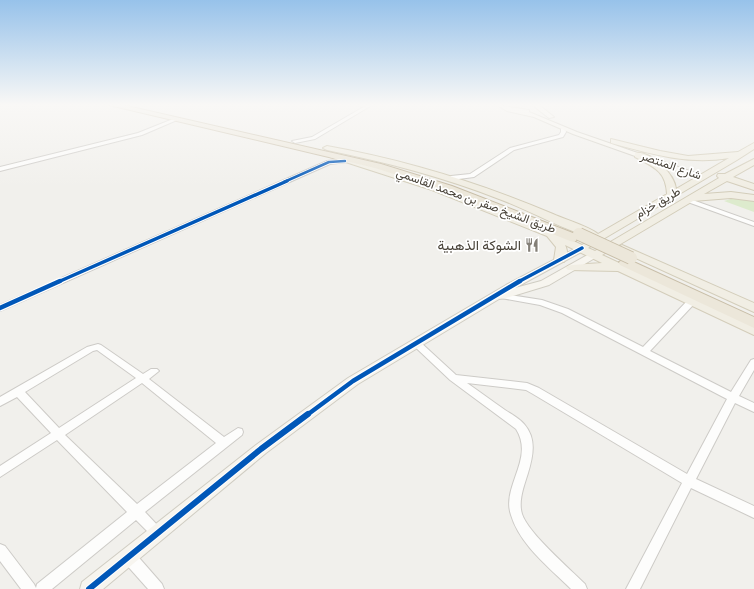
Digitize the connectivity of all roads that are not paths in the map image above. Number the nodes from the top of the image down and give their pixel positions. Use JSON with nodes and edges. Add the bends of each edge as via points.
{"nodes":[{"id":1,"x":136,"y":132,"type":"edge"},
{"id":2,"x":144,"y":132,"type":"edge"},
{"id":3,"x":247,"y":132,"type":"edge"},
{"id":4,"x":256,"y":132,"type":"edge"},
{"id":5,"x":336,"y":132,"type":"edge"},
{"id":6,"x":564,"y":132,"type":"edge"},
{"id":7,"x":575,"y":132,"type":"edge"},
{"id":8,"x":588,"y":132,"type":"edge"},
{"id":9,"x":295,"y":141,"type":"junction"},
{"id":10,"x":614,"y":141,"type":"junction"},
{"id":11,"x":754,"y":144,"type":"edge"},
{"id":12,"x":318,"y":147,"type":"junction"},
{"id":13,"x":743,"y":152,"type":"junction"},
{"id":14,"x":638,"y":155,"type":"junction"},
{"id":15,"x":754,"y":160,"type":"edge"},
{"id":16,"x":345,"y":161,"type":"junction"},
{"id":17,"x":326,"y":164,"type":"junction"},
{"id":18,"x":754,"y":164,"type":"edge"},
{"id":19,"x":0,"y":169,"type":"edge"},
{"id":20,"x":754,"y":173,"type":"edge"},
{"id":21,"x":707,"y":175,"type":"junction"},
{"id":22,"x":472,"y":176,"type":"junction"},
{"id":23,"x":451,"y":178,"type":"junction"},
{"id":24,"x":722,"y":180,"type":"junction"},
{"id":25,"x":475,"y":186,"type":"junction"},
{"id":26,"x":754,"y":187,"type":"edge"},
{"id":27,"x":672,"y":194,"type":"junction"},
{"id":28,"x":754,"y":194,"type":"edge"},
{"id":29,"x":754,"y":198,"type":"edge"},
{"id":30,"x":688,"y":199,"type":"junction"},
{"id":31,"x":624,"y":222,"type":"junction"},
{"id":32,"x":754,"y":224,"type":"edge"},
{"id":33,"x":635,"y":231,"type":"junction"},
{"id":34,"x":546,"y":232,"type":"junction"},
{"id":35,"x":576,"y":236,"type":"junction"},
{"id":36,"x":599,"y":238,"type":"junction"},
{"id":37,"x":613,"y":244,"type":"junction"},
{"id":38,"x":595,"y":255,"type":"junction"},
{"id":39,"x":560,"y":260,"type":"junction"},
{"id":40,"x":648,"y":260,"type":"junction"},
{"id":41,"x":628,"y":264,"type":"junction"},
{"id":42,"x":572,"y":268,"type":"junction"},
{"id":43,"x":500,"y":296,"type":"junction"},
{"id":44,"x":692,"y":301,"type":"junction"},
{"id":45,"x":0,"y":308,"type":"edge"},
{"id":46,"x":754,"y":308,"type":"edge"},
{"id":47,"x":754,"y":315,"type":"edge"},
{"id":48,"x":754,"y":323,"type":"edge"},
{"id":49,"x":754,"y":331,"type":"edge"},
{"id":50,"x":416,"y":344,"type":"junction"},
{"id":51,"x":644,"y":351,"type":"junction"},
{"id":52,"x":754,"y":362,"type":"edge"},
{"id":53,"x":154,"y":371,"type":"dead end"},
{"id":54,"x":142,"y":378,"type":"junction"},
{"id":55,"x":453,"y":378,"type":"junction"},
{"id":56,"x":18,"y":392,"type":"junction"},
{"id":57,"x":733,"y":397,"type":"junction"},
{"id":58,"x":0,"y":402,"type":"edge"},
{"id":59,"x":754,"y":408,"type":"edge"},
{"id":60,"x":238,"y":432,"type":"dead end"},
{"id":61,"x":58,"y":434,"type":"junction"},
{"id":62,"x":223,"y":442,"type":"junction"},
{"id":63,"x":0,"y":472,"type":"edge"},
{"id":64,"x":690,"y":482,"type":"junction"},
{"id":65,"x":136,"y":512,"type":"junction"},
{"id":66,"x":754,"y":512,"type":"edge"},
{"id":67,"x":158,"y":533,"type":"junction"},
{"id":68,"x":0,"y":550,"type":"edge"},
{"id":69,"x":129,"y":556,"type":"junction"},
{"id":70,"x":29,"y":589,"type":"edge"},
{"id":71,"x":42,"y":589,"type":"edge"},
{"id":72,"x":89,"y":589,"type":"edge"},
{"id":73,"x":158,"y":589,"type":"edge"},
{"id":74,"x":580,"y":589,"type":"edge"},
{"id":75,"x":633,"y":589,"type":"edge"}],
"edges":[{"from":1,"to":19,"type":"street"},
{"from":2,"to":19,"type":"street"},
{"from":3,"to":12,"type":"highway","name":"طريق الشيخ صقر بن محمد القاسمي"},
{"from":4,"to":9,"type":"highway","name":"طريق الشيخ صقر بن محمد القاسمي"},
{"from":5,"to":12,"type":"street"},
{"from":6,"to":22,"type":"street","via":[[561,136],[512,149]]},
{"from":7,"to":14,"type":"street","name":"شارع المنتصر"},
{"from":8,"to":10,"type":"street","name":"شارع المنتصر"},
{"from":9,"to":12,"type":"highway","name":"طريق الشيخ صقر بن محمد القاسمي"},
{"from":9,"to":12,"type":"street"},
{"from":10,"to":13,"type":"main road","via":[[691,159],[716,158]]},
{"from":10,"to":21,"type":"street","name":"شارع المنتصر"},
{"from":11,"to":13,"type":"main road","name":"طريق خزام"},
{"from":12,"to":16,"type":"main road"},
{"from":12,"to":17,"type":"street","via":[[328,159]]},
{"from":12,"to":23,"type":"main road","via":[[398,163]]},
{"from":12,"to":35,"type":"highway","name":"طريق الشيخ صقر بن محمد القاسمي","via":[[448,188]]},
{"from":13,"to":21,"type":"main road","name":"طريق خزام"},
{"from":14,"to":21,"type":"street","name":"شارع المنتصر"},
{"from":14,"to":27,"type":"main road","via":[[666,172],[672,181]]},
{"from":15,"to":24,"type":"main road","name":"طريق خزام"},
{"from":16,"to":17,"type":"street"},
{"from":16,"to":34,"type":"main road","via":[[434,188]]},
{"from":17,"to":45,"type":"street"},
{"from":18,"to":20,"type":"main road","via":[[751,168]]},
{"from":21,"to":24,"type":"main road","name":"شارع المنتصر"},
{"from":21,"to":27,"type":"main road","name":"طريق خزام"},
{"from":22,"to":23,"type":"street"},
{"from":22,"to":25,"type":"street"},
{"from":23,"to":25,"type":"main road"},
{"from":24,"to":26,"type":"main road","name":"شارع المنتصر"},
{"from":24,"to":28,"type":"main road","name":"شارع المنتصر"},
{"from":24,"to":30,"type":"main road","name":"طريق خزام"},
{"from":25,"to":35,"type":"main road"},
{"from":27,"to":31,"type":"main road","name":"طريق خزام"},
{"from":29,"to":30,"type":"main road","via":[[731,195]]},
{"from":30,"to":32,"type":"street"},
{"from":30,"to":33,"type":"main road","name":"طريق خزام"},
{"from":31,"to":35,"type":"main road"},
{"from":31,"to":36,"type":"main road","name":"طريق خزام"},
{"from":33,"to":37,"type":"main road","name":"طريق خزام"},
{"from":33,"to":40,"type":"main road","via":[[630,236],[632,248]]},
{"from":34,"to":35,"type":"main road"},
{"from":34,"to":39,"type":"main road","via":[[562,248]]},
{"from":35,"to":36,"type":"main road","name":"طريق خزام"},
{"from":35,"to":36,"type":"main road"},
{"from":35,"to":38,"type":"main road"},
{"from":35,"to":39,"type":"street"},
{"from":35,"to":41,"type":"highway","name":"طريق الشيخ صقر بن محمد القاسمي"},
{"from":36,"to":37,"type":"main road"},
{"from":37,"to":38,"type":"main road","name":"طريق خزام"},
{"from":37,"to":40,"type":"main road"},
{"from":38,"to":41,"type":"main road"},
{"from":38,"to":42,"type":"street"},
{"from":39,"to":43,"type":"street"},
{"from":40,"to":46,"type":"main road"},
{"from":41,"to":42,"type":"main road"},
{"from":41,"to":44,"type":"main road"},
{"from":41,"to":47,"type":"highway","name":"طريق الشيخ صقر بن محمد القاسمي"},
{"from":41,"to":48,"type":"highway","name":"طريق الشيخ صقر بن محمد القاسمي"},
{"from":42,"to":43,"type":"street","via":[[538,285]]},
{"from":43,"to":50,"type":"street"},
{"from":43,"to":51,"type":"street","via":[[558,307]]},
{"from":44,"to":49,"type":"main road"},
{"from":44,"to":51,"type":"street"},
{"from":50,"to":55,"type":"street"},
{"from":50,"to":67,"type":"street","via":[[353,381],[314,409]]},
{"from":51,"to":57,"type":"street"},
{"from":52,"to":57,"type":"street"},
{"from":53,"to":54,"type":"street"},
{"from":54,"to":56,"type":"street","via":[[98,347],[90,349]]},
{"from":54,"to":61,"type":"street"},
{"from":54,"to":62,"type":"street"},
{"from":55,"to":64,"type":"street","via":[[527,387]]},
{"from":55,"to":74,"type":"street","via":[[526,433],[529,444],[515,500],[516,514],[523,530]]},
{"from":56,"to":58,"type":"street"},
{"from":56,"to":61,"type":"street"},
{"from":57,"to":59,"type":"street"},
{"from":57,"to":64,"type":"street"},
{"from":60,"to":62,"type":"street"},
{"from":61,"to":63,"type":"street"},
{"from":61,"to":65,"type":"street"},
{"from":62,"to":65,"type":"street"},
{"from":64,"to":66,"type":"street"},
{"from":64,"to":75,"type":"street"},
{"from":65,"to":67,"type":"street"},
{"from":65,"to":71,"type":"street"},
{"from":67,"to":69,"type":"street"},
{"from":68,"to":70,"type":"street"},
{"from":69,"to":72,"type":"street"},
{"from":69,"to":73,"type":"street"}]}
